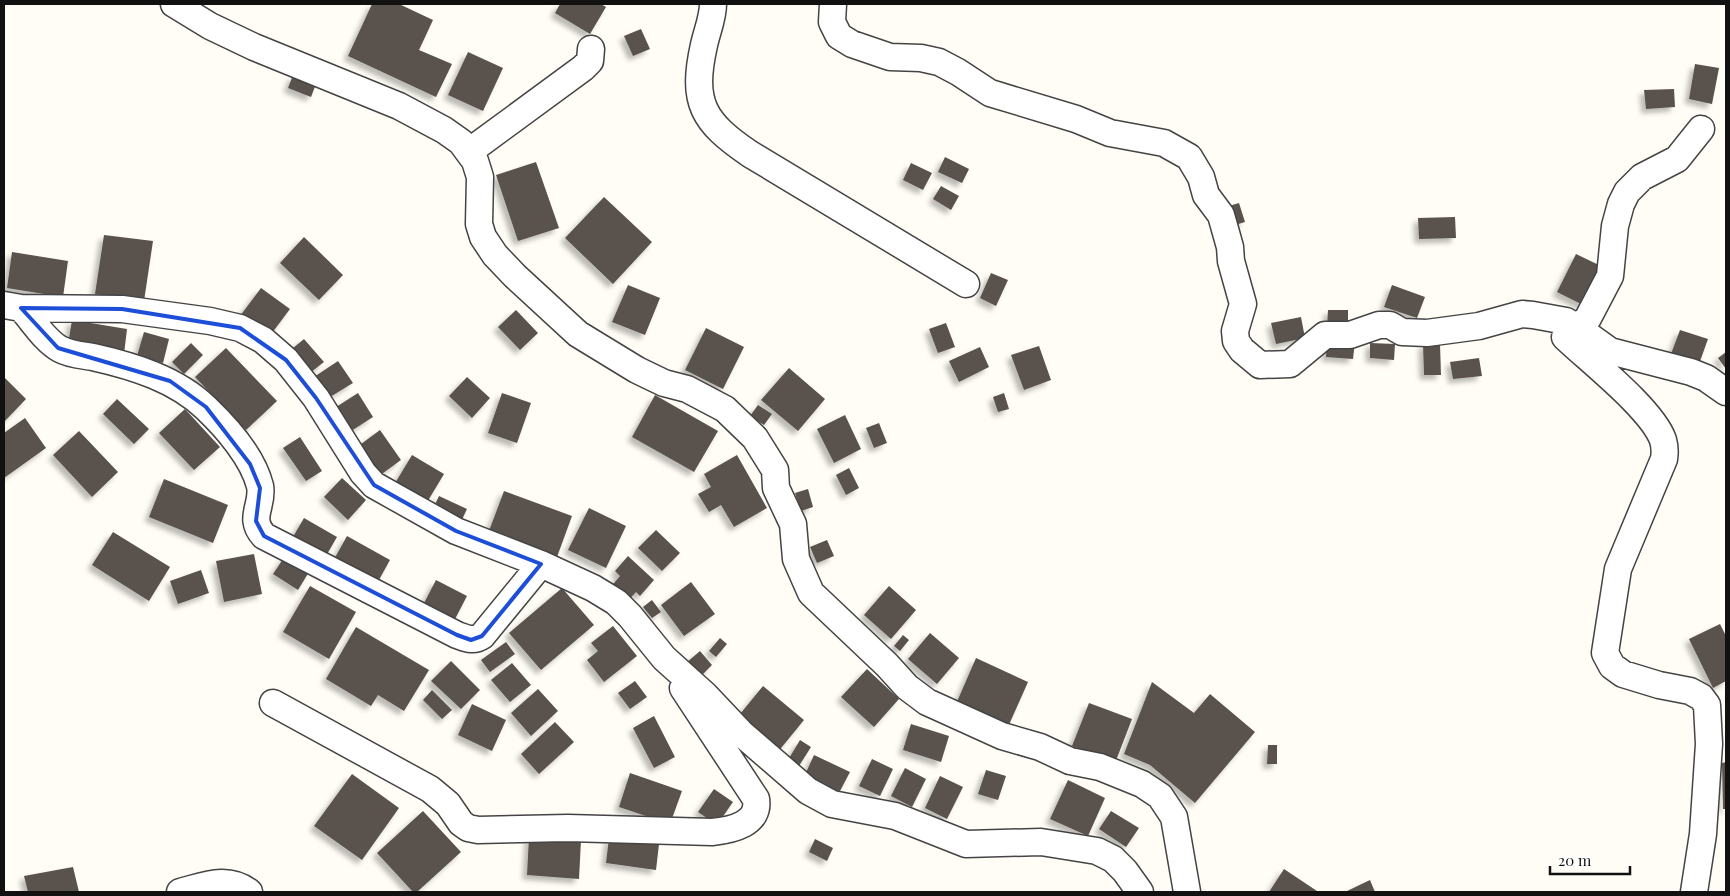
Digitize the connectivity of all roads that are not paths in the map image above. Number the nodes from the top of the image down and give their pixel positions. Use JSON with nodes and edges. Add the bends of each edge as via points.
{"nodes":[{"id":1,"x":174,"y":4,"type":"edge"},
{"id":2,"x":713,"y":4,"type":"edge"},
{"id":3,"x":832,"y":4,"type":"edge"},
{"id":4,"x":591,"y":49,"type":"dead end"},
{"id":5,"x":1702,"y":129,"type":"dead end"},
{"id":6,"x":470,"y":151,"type":"junction"},
{"id":7,"x":966,"y":284,"type":"dead end"},
{"id":8,"x":13,"y":306,"type":"edge"},
{"id":9,"x":1533,"y":315,"type":"junction"},
{"id":10,"x":1578,"y":328,"type":"junction"},
{"id":11,"x":1726,"y":392,"type":"edge"},
{"id":12,"x":541,"y":564,"type":"junction"},
{"id":13,"x":664,"y":658,"type":"junction"},
{"id":14,"x":273,"y":703,"type":"dead end"},
{"id":15,"x":180,"y":892,"type":"edge"},
{"id":16,"x":249,"y":892,"type":"edge"},
{"id":17,"x":1140,"y":892,"type":"edge"},
{"id":18,"x":1187,"y":892,"type":"edge"},
{"id":19,"x":1694,"y":892,"type":"edge"}],
"edges":[{"from":1,"to":6,"type":"street","via":[[254,48],[399,106],[444,130]]},
{"from":2,"to":7,"type":"street","via":[[704,46],[700,104],[715,126],[750,154]]},
{"from":3,"to":9,"type":"street","via":[[832,22],[839,36],[852,44],[890,57],[939,62],[998,95],[1110,133],[1164,143],[1189,157],[1201,177],[1206,195],[1221,215],[1230,247],[1243,304],[1235,331],[1236,341],[1260,365],[1290,364],[1325,335],[1350,335],[1379,325],[1420,333],[1479,326],[1522,314]]},
{"from":4,"to":6,"type":"street","via":[[590,61],[583,68]]},
{"from":5,"to":10,"type":"street","via":[[1677,159],[1642,176],[1627,192],[1614,226],[1610,276],[1588,318]]},
{"from":6,"to":18,"type":"street","via":[[480,177],[479,224],[483,238],[515,276],[578,334],[637,370],[664,383],[687,389],[725,409],[756,438],[775,470],[776,488],[793,524],[796,559],[811,592],[907,687],[927,702],[1002,736],[1109,770],[1142,784],[1160,796],[1174,817]]},
{"from":8,"to":12,"type":"street","via":[[122,310],[240,328],[263,340],[286,360],[316,398],[374,485],[456,532]]},
{"from":8,"to":12,"type":"street","via":[[58,348],[69,354],[170,381],[206,407],[250,464],[260,488],[257,529],[264,536],[457,635],[470,640],[482,636]]},
{"from":9,"to":10,"type":"street","via":[[1566,321]]},
{"from":9,"to":19,"type":"street","via":[[1563,335],[1636,403],[1663,440],[1664,460],[1618,569],[1605,653],[1612,666],[1623,674],[1690,691],[1702,697],[1707,705],[1709,744],[1703,834]]},
{"from":10,"to":11,"type":"street","via":[[1610,351],[1691,372]]},
{"from":12,"to":13,"type":"street","via":[[616,602]]},
{"from":13,"to":14,"type":"street","via":[[756,799],[754,815],[733,829],[712,832],[468,828],[440,796]]},
{"from":13,"to":17,"type":"street","via":[[742,733],[820,799],[896,816],[966,844],[1041,842],[1097,851],[1119,865]]},
{"from":15,"to":16,"type":"street","via":[[221,882]]}]}
